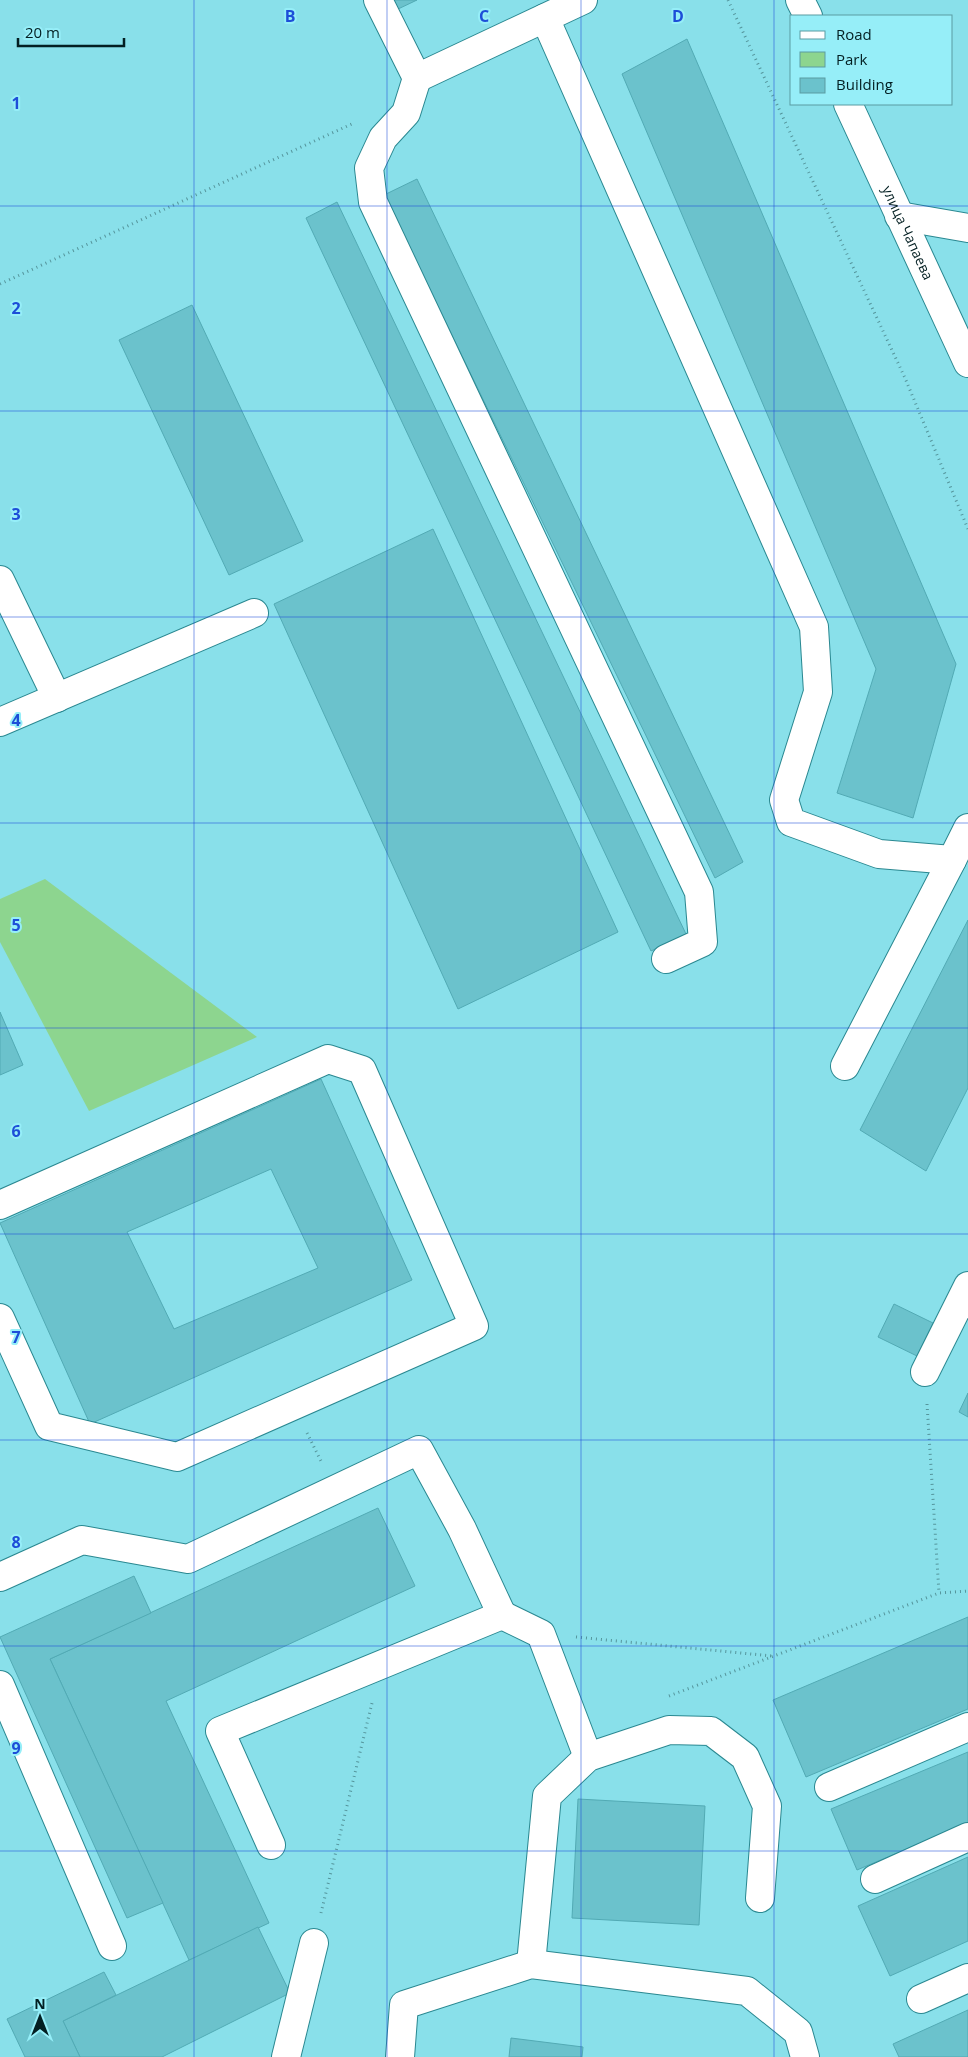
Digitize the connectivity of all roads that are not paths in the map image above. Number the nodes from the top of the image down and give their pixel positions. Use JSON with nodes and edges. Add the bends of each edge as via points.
{"nodes":[{"id":1,"x":378,"y":0,"type":"edge"},
{"id":2,"x":583,"y":0,"type":"edge"},
{"id":3,"x":800,"y":0,"type":"edge"},
{"id":4,"x":808,"y":15,"type":"edge"},
{"id":5,"x":545,"y":18,"type":"junction"},
{"id":6,"x":416,"y":78,"type":"junction"},
{"id":7,"x":848,"y":105,"type":"edge"},
{"id":8,"x":899,"y":216,"type":"junction"},
{"id":9,"x":968,"y":228,"type":"edge"},
{"id":10,"x":968,"y":363,"type":"edge"},
{"id":11,"x":0,"y":580,"type":"edge"},
{"id":12,"x":254,"y":613,"type":"dead end"},
{"id":13,"x":57,"y":698,"type":"junction"},
{"id":14,"x":0,"y":722,"type":"edge"},
{"id":15,"x":968,"y":828,"type":"edge"},
{"id":16,"x":952,"y":860,"type":"junction"},
{"id":17,"x":666,"y":959,"type":"dead end"},
{"id":18,"x":845,"y":1066,"type":"dead end"},
{"id":19,"x":0,"y":1205,"type":"edge"},
{"id":20,"x":968,"y":1286,"type":"edge"},
{"id":21,"x":0,"y":1318,"type":"edge"},
{"id":22,"x":924,"y":1372,"type":"road end"},
{"id":23,"x":0,"y":1577,"type":"edge"},
{"id":24,"x":502,"y":1615,"type":"junction"},
{"id":25,"x":0,"y":1685,"type":"edge"},
{"id":26,"x":968,"y":1727,"type":"edge"},
{"id":27,"x":588,"y":1757,"type":"junction"},
{"id":28,"x":829,"y":1787,"type":"dead end"},
{"id":29,"x":968,"y":1837,"type":"edge"},
{"id":30,"x":271,"y":1845,"type":"dead end"},
{"id":31,"x":875,"y":1879,"type":"dead end"},
{"id":32,"x":760,"y":1898,"type":"dead end"},
{"id":33,"x":314,"y":1943,"type":"road end"},
{"id":34,"x":112,"y":1946,"type":"dead end"},
{"id":35,"x":531,"y":1964,"type":"junction"},
{"id":36,"x":968,"y":1978,"type":"edge"},
{"id":37,"x":921,"y":1999,"type":"dead end"},
{"id":38,"x":286,"y":2057,"type":"edge"},
{"id":39,"x":400,"y":2057,"type":"edge"},
{"id":40,"x":805,"y":2057,"type":"edge"}],
"edges":[{"from":1,"to":6,"type":"street"},
{"from":2,"to":5,"type":"street"},
{"from":3,"to":4,"type":"street"},
{"from":5,"to":6,"type":"street"},
{"from":5,"to":16,"type":"street","via":[[814,627],[818,692],[784,800],[791,822],[880,854]]},
{"from":6,"to":17,"type":"street","via":[[406,113],[383,138],[369,168],[373,202],[699,892],[703,942]]},
{"from":7,"to":8,"type":"street","name":"улица Чапаева"},
{"from":8,"to":9,"type":"street"},
{"from":8,"to":10,"type":"street","name":"улица Чапаева"},
{"from":11,"to":13,"type":"street"},
{"from":12,"to":13,"type":"street"},
{"from":13,"to":14,"type":"street"},
{"from":15,"to":16,"type":"street"},
{"from":16,"to":18,"type":"street"},
{"from":19,"to":21,"type":"street","via":[[328,1059],[362,1070],[474,1326],[177,1457],[49,1426]]},
{"from":20,"to":22,"type":"street"},
{"from":23,"to":24,"type":"street","via":[[82,1540],[188,1559],[419,1450],[462,1529]]},
{"from":24,"to":27,"type":"street","via":[[541,1634]]},
{"from":24,"to":30,"type":"street","via":[[220,1731]]},
{"from":25,"to":34,"type":"street"},
{"from":26,"to":28,"type":"street"},
{"from":27,"to":32,"type":"street","via":[[669,1730],[711,1731],[746,1757],[767,1806]]},
{"from":27,"to":35,"type":"street","via":[[547,1796]]},
{"from":29,"to":31,"type":"street"},
{"from":33,"to":38,"type":"street"},
{"from":35,"to":39,"type":"street","via":[[404,2005]]},
{"from":35,"to":40,"type":"street","via":[[748,1992],[798,2032]]},
{"from":36,"to":37,"type":"street"}]}
